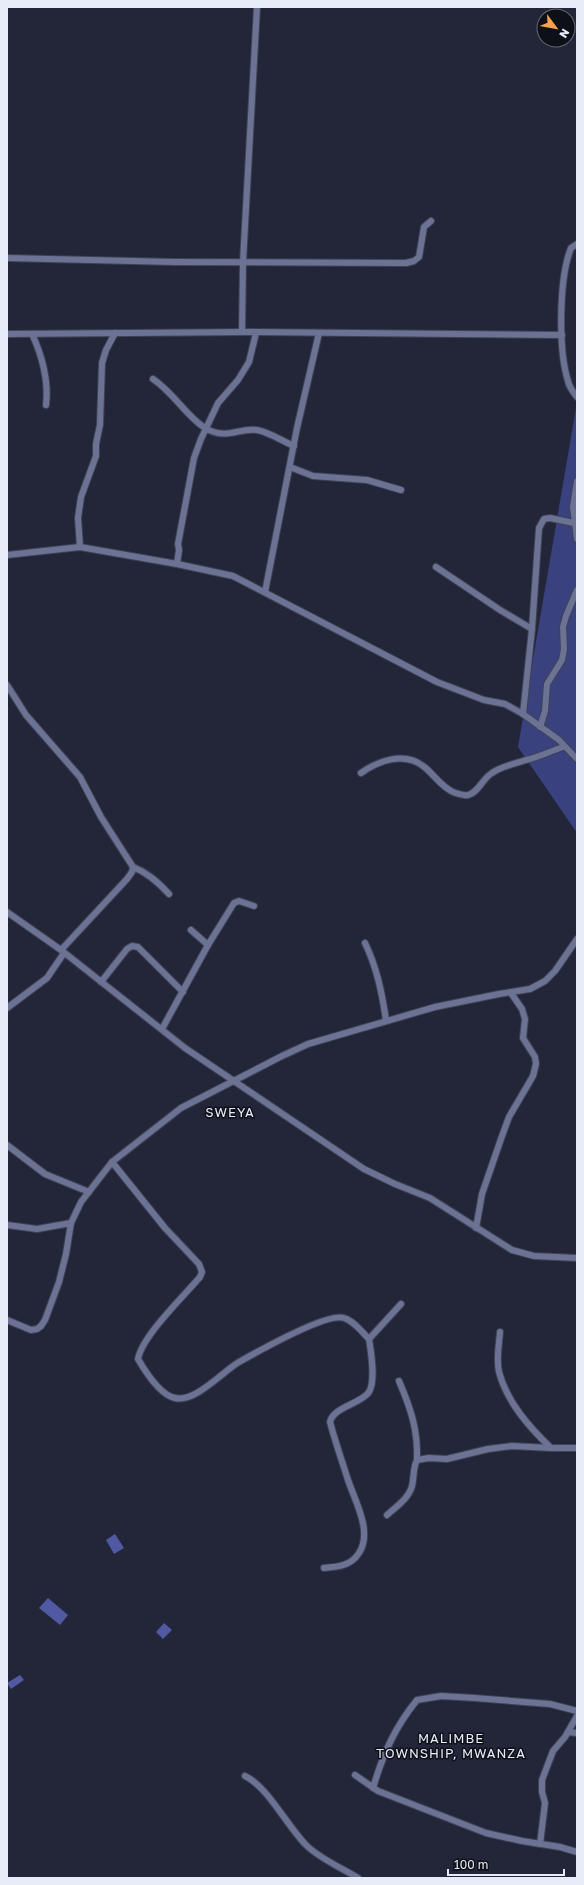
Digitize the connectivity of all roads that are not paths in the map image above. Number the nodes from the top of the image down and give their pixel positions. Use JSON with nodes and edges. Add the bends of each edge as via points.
{"nodes":[{"id":1,"x":257,"y":7,"type":"edge"},
{"id":2,"x":431,"y":221,"type":"dead end"},
{"id":3,"x":577,"y":244,"type":"edge"},
{"id":4,"x":7,"y":258,"type":"edge"},
{"id":5,"x":244,"y":262,"type":"junction"},
{"id":6,"x":242,"y":332,"type":"junction"},
{"id":7,"x":115,"y":333,"type":"junction"},
{"id":8,"x":256,"y":333,"type":"junction"},
{"id":9,"x":319,"y":333,"type":"junction"},
{"id":10,"x":7,"y":334,"type":"edge"},
{"id":11,"x":32,"y":334,"type":"junction"},
{"id":12,"x":562,"y":335,"type":"junction"},
{"id":13,"x":153,"y":380,"type":"dead end"},
{"id":14,"x":577,"y":397,"type":"edge"},
{"id":15,"x":46,"y":405,"type":"dead end"},
{"id":16,"x":205,"y":428,"type":"junction"},
{"id":17,"x":294,"y":446,"type":"junction"},
{"id":18,"x":290,"y":467,"type":"junction"},
{"id":19,"x":577,"y":481,"type":"edge"},
{"id":20,"x":401,"y":490,"type":"dead end"},
{"id":21,"x":574,"y":523,"type":"junction"},
{"id":22,"x":577,"y":538,"type":"edge"},
{"id":23,"x":80,"y":547,"type":"junction"},
{"id":24,"x":7,"y":555,"type":"edge"},
{"id":25,"x":177,"y":564,"type":"junction"},
{"id":26,"x":436,"y":567,"type":"dead end"},
{"id":27,"x":577,"y":590,"type":"edge"},
{"id":28,"x":265,"y":592,"type":"junction"},
{"id":29,"x":532,"y":630,"type":"junction"},
{"id":30,"x":7,"y":685,"type":"edge"},
{"id":31,"x":523,"y":714,"type":"junction"},
{"id":32,"x":540,"y":727,"type":"junction"},
{"id":33,"x":563,"y":747,"type":"junction"},
{"id":34,"x":577,"y":759,"type":"edge"},
{"id":35,"x":361,"y":773,"type":"dead end"},
{"id":36,"x":133,"y":867,"type":"junction"},
{"id":37,"x":169,"y":894,"type":"dead end"},
{"id":38,"x":254,"y":906,"type":"dead end"},
{"id":39,"x":7,"y":912,"type":"edge"},
{"id":40,"x":191,"y":930,"type":"dead end"},
{"id":41,"x":577,"y":939,"type":"edge"},
{"id":42,"x":365,"y":943,"type":"dead end"},
{"id":43,"x":208,"y":945,"type":"junction"},
{"id":44,"x":63,"y":952,"type":"junction"},
{"id":45,"x":100,"y":982,"type":"junction"},
{"id":46,"x":183,"y":992,"type":"junction"},
{"id":47,"x":512,"y":993,"type":"junction"},
{"id":48,"x":7,"y":1008,"type":"edge"},
{"id":49,"x":386,"y":1020,"type":"junction"},
{"id":50,"x":162,"y":1029,"type":"junction"},
{"id":51,"x":233,"y":1081,"type":"junction"},
{"id":52,"x":7,"y":1145,"type":"edge"},
{"id":53,"x":112,"y":1162,"type":"junction"},
{"id":54,"x":89,"y":1192,"type":"junction"},
{"id":55,"x":71,"y":1222,"type":"junction"},
{"id":56,"x":7,"y":1225,"type":"edge"},
{"id":57,"x":476,"y":1228,"type":"junction"},
{"id":58,"x":577,"y":1258,"type":"edge"},
{"id":59,"x":401,"y":1304,"type":"dead end"},
{"id":60,"x":7,"y":1320,"type":"edge"},
{"id":61,"x":500,"y":1332,"type":"dead end"},
{"id":62,"x":369,"y":1339,"type":"junction"},
{"id":63,"x":399,"y":1381,"type":"dead end"},
{"id":64,"x":551,"y":1448,"type":"junction"},
{"id":65,"x":577,"y":1448,"type":"edge"},
{"id":66,"x":417,"y":1460,"type":"junction"},
{"id":67,"x":387,"y":1515,"type":"dead end"},
{"id":68,"x":324,"y":1568,"type":"dead end"},
{"id":69,"x":577,"y":1711,"type":"edge"},
{"id":70,"x":577,"y":1716,"type":"edge"},
{"id":71,"x":568,"y":1732,"type":"junction"},
{"id":72,"x":577,"y":1733,"type":"edge"},
{"id":73,"x":356,"y":1775,"type":"dead end"},
{"id":74,"x":245,"y":1776,"type":"dead end"},
{"id":75,"x":373,"y":1788,"type":"junction"},
{"id":76,"x":540,"y":1844,"type":"junction"},
{"id":77,"x":577,"y":1852,"type":"edge"},
{"id":78,"x":358,"y":1878,"type":"edge"}],
"edges":[{"from":1,"to":5,"type":"street"},
{"from":2,"to":5,"type":"street","via":[[424,228],[419,257],[406,263]]},
{"from":3,"to":12,"type":"street","via":[[571,248],[566,258]]},
{"from":4,"to":5,"type":"street"},
{"from":5,"to":6,"type":"street"},
{"from":6,"to":7,"type":"street"},
{"from":6,"to":8,"type":"street"},
{"from":7,"to":11,"type":"street"},
{"from":7,"to":23,"type":"street","via":[[102,363],[96,456],[81,497],[78,518]]},
{"from":8,"to":9,"type":"street"},
{"from":8,"to":16,"type":"street","via":[[249,362],[238,380],[218,403]]},
{"from":9,"to":12,"type":"street"},
{"from":9,"to":17,"type":"street"},
{"from":10,"to":11,"type":"street"},
{"from":11,"to":15,"type":"street","via":[[40,350],[47,394]]},
{"from":12,"to":14,"type":"street","via":[[568,383]]},
{"from":13,"to":16,"type":"street","via":[[167,390]]},
{"from":16,"to":17,"type":"street","via":[[221,434],[255,430]]},
{"from":16,"to":25,"type":"street","via":[[194,458],[178,544]]},
{"from":17,"to":18,"type":"street"},
{"from":18,"to":20,"type":"street","via":[[313,476],[367,480]]},
{"from":18,"to":28,"type":"street"},
{"from":19,"to":21,"type":"street","via":[[572,506]]},
{"from":21,"to":22,"type":"street"},
{"from":21,"to":29,"type":"street","via":[[550,518],[541,522]]},
{"from":23,"to":24,"type":"street"},
{"from":23,"to":25,"type":"street"},
{"from":25,"to":28,"type":"street","via":[[233,576]]},
{"from":26,"to":29,"type":"street"},
{"from":27,"to":32,"type":"street","via":[[563,627],[562,660],[547,684],[545,711]]},
{"from":28,"to":31,"type":"street","via":[[437,682],[484,700],[505,704]]},
{"from":29,"to":31,"type":"street"},
{"from":30,"to":36,"type":"street","via":[[26,715],[80,777],[101,817]]},
{"from":31,"to":32,"type":"street"},
{"from":32,"to":33,"type":"street","via":[[559,740]]},
{"from":33,"to":34,"type":"street"},
{"from":33,"to":35,"type":"street","via":[[497,770],[486,776],[475,792],[468,795],[450,790],[423,766],[404,759],[384,761]]},
{"from":36,"to":37,"type":"street","via":[[144,871]]},
{"from":36,"to":44,"type":"street","via":[[127,879]]},
{"from":38,"to":43,"type":"street","via":[[239,900],[234,903]]},
{"from":39,"to":44,"type":"street"},
{"from":40,"to":43,"type":"street"},
{"from":41,"to":47,"type":"street","via":[[545,981],[530,989]]},
{"from":42,"to":49,"type":"street","via":[[373,959]]},
{"from":43,"to":46,"type":"street"},
{"from":44,"to":45,"type":"street"},
{"from":44,"to":48,"type":"street","via":[[47,978]]},
{"from":45,"to":46,"type":"street","via":[[132,946],[142,950]]},
{"from":45,"to":50,"type":"street"},
{"from":46,"to":50,"type":"street"},
{"from":47,"to":49,"type":"street","via":[[434,1007]]},
{"from":47,"to":57,"type":"street","via":[[522,1009],[525,1019],[523,1038],[535,1057],[536,1064],[533,1076],[509,1117],[502,1136],[482,1194]]},
{"from":49,"to":51,"type":"street","via":[[308,1044]]},
{"from":50,"to":51,"type":"street"},
{"from":51,"to":53,"type":"street","via":[[181,1108]]},
{"from":51,"to":57,"type":"street","via":[[364,1169],[430,1198]]},
{"from":52,"to":54,"type":"street","via":[[45,1174]]},
{"from":53,"to":54,"type":"street"},
{"from":53,"to":62,"type":"street","via":[[165,1228],[199,1264],[202,1272],[150,1336],[138,1359],[167,1395],[185,1399],[201,1391],[240,1361],[308,1327],[337,1316],[351,1321]]},
{"from":54,"to":55,"type":"street"},
{"from":55,"to":56,"type":"street","via":[[36,1229]]},
{"from":55,"to":60,"type":"street","via":[[61,1275],[45,1320],[37,1330]]},
{"from":57,"to":58,"type":"street","via":[[520,1253]]},
{"from":59,"to":62,"type":"street"},
{"from":61,"to":64,"type":"street","via":[[498,1367],[508,1394],[521,1416]]},
{"from":62,"to":68,"type":"street","via":[[372,1383],[369,1392],[333,1415],[330,1422],[359,1505],[364,1544],[352,1561],[341,1566]]},
{"from":63,"to":66,"type":"street","via":[[412,1412],[418,1439]]},
{"from":64,"to":65,"type":"street"},
{"from":64,"to":66,"type":"street","via":[[512,1446],[447,1459]]},
{"from":66,"to":67,"type":"street","via":[[412,1488],[403,1501]]},
{"from":69,"to":75,"type":"street","via":[[550,1704],[475,1698],[441,1696],[417,1700],[390,1739]]},
{"from":70,"to":71,"type":"street"},
{"from":71,"to":72,"type":"street"},
{"from":71,"to":76,"type":"street","via":[[553,1751],[542,1780],[545,1803]]},
{"from":73,"to":75,"type":"street"},
{"from":74,"to":78,"type":"street","via":[[258,1785],[308,1847]]},
{"from":75,"to":76,"type":"street","via":[[486,1834]]},
{"from":76,"to":77,"type":"street"}]}
